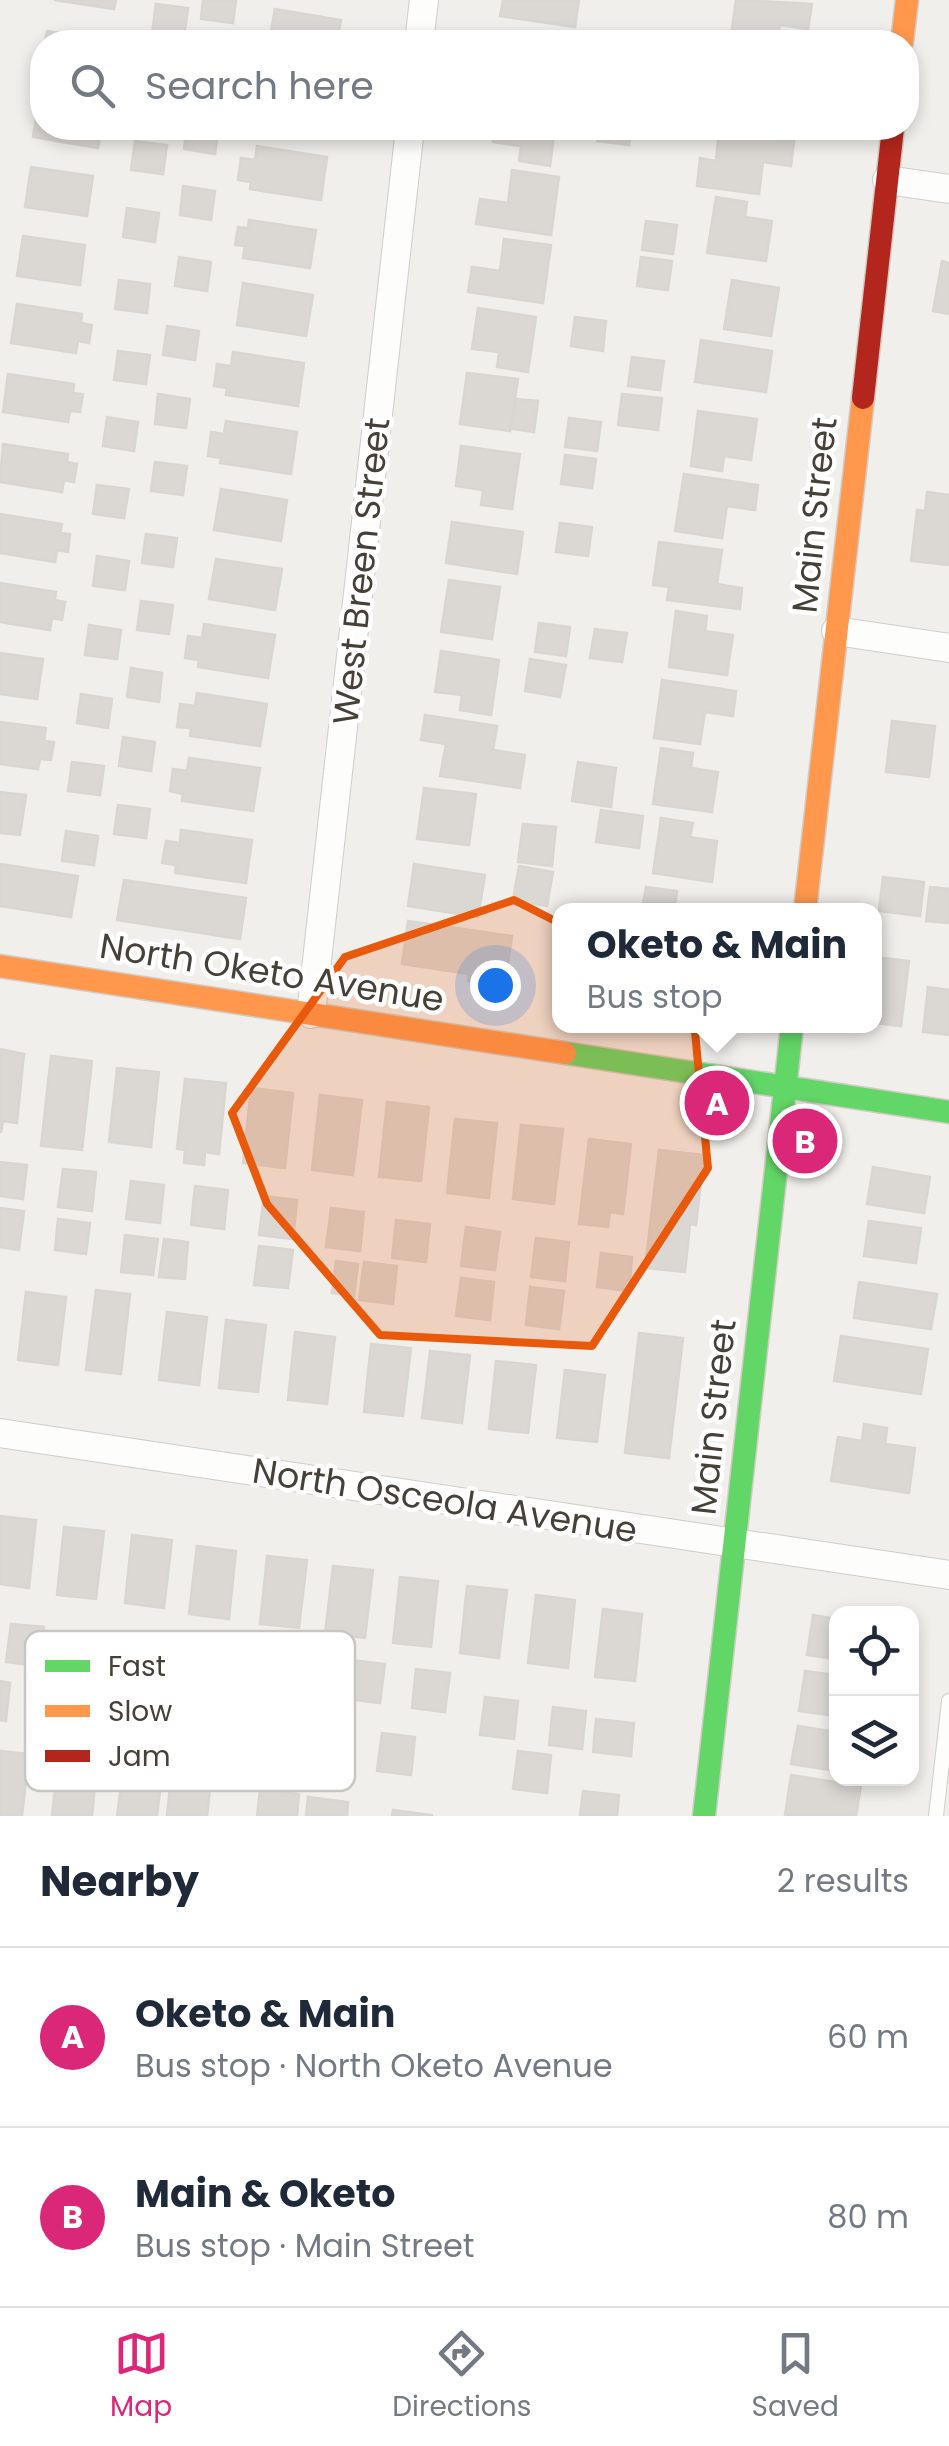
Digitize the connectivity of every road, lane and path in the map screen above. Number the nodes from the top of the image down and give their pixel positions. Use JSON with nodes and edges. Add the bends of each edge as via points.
{"nodes":[{"id":1,"x":424,"y":0,"type":"edge"},
{"id":2,"x":907,"y":0,"type":"edge"},
{"id":3,"x":420,"y":30,"type":"edge"},
{"id":4,"x":903,"y":30,"type":"edge"},
{"id":5,"x":409,"y":140,"type":"edge"},
{"id":6,"x":891,"y":140,"type":"edge"},
{"id":7,"x":886,"y":180,"type":"junction"},
{"id":8,"x":949,"y":189,"type":"edge"},
{"id":9,"x":836,"y":632,"type":"junction"},
{"id":10,"x":949,"y":648,"type":"edge"},
{"id":11,"x":806,"y":903,"type":"edge"},
{"id":12,"x":0,"y":966,"type":"edge"},
{"id":13,"x":311,"y":1014,"type":"junction"},
{"id":14,"x":791,"y":1033,"type":"edge"},
{"id":15,"x":785,"y":1087,"type":"junction"},
{"id":16,"x":949,"y":1112,"type":"edge"},
{"id":17,"x":0,"y":1433,"type":"edge"},
{"id":18,"x":734,"y":1544,"type":"junction"},
{"id":19,"x":949,"y":1575,"type":"edge"},
{"id":20,"x":949,"y":1702,"type":"edge"},
{"id":21,"x":941,"y":1812,"type":"edge"},
{"id":22,"x":704,"y":1816,"type":"edge"}],
"edges":[{"from":1,"to":3,"type":"street"},
{"from":2,"to":4,"type":"street"},
{"from":5,"to":13,"type":"street","name":"West Breen Street"},
{"from":6,"to":7,"type":"street","name":"Main Street"},
{"from":7,"to":8,"type":"street"},
{"from":7,"to":9,"type":"street","name":"Main Street"},
{"from":9,"to":10,"type":"street"},
{"from":9,"to":11,"type":"street","name":"Main Street"},
{"from":12,"to":13,"type":"street","name":"North Oketo Avenue"},
{"from":13,"to":15,"type":"street","name":"North Oketo Avenue"},
{"from":14,"to":15,"type":"street","name":"Main Street"},
{"from":15,"to":16,"type":"street","name":"North Oketo Avenue"},
{"from":15,"to":18,"type":"street","name":"Main Street"},
{"from":17,"to":18,"type":"street","name":"North Osceola Avenue"},
{"from":18,"to":19,"type":"street","name":"North Osceola Avenue"},
{"from":18,"to":22,"type":"street","name":"Main Street"},
{"from":20,"to":21,"type":"lane"}]}
